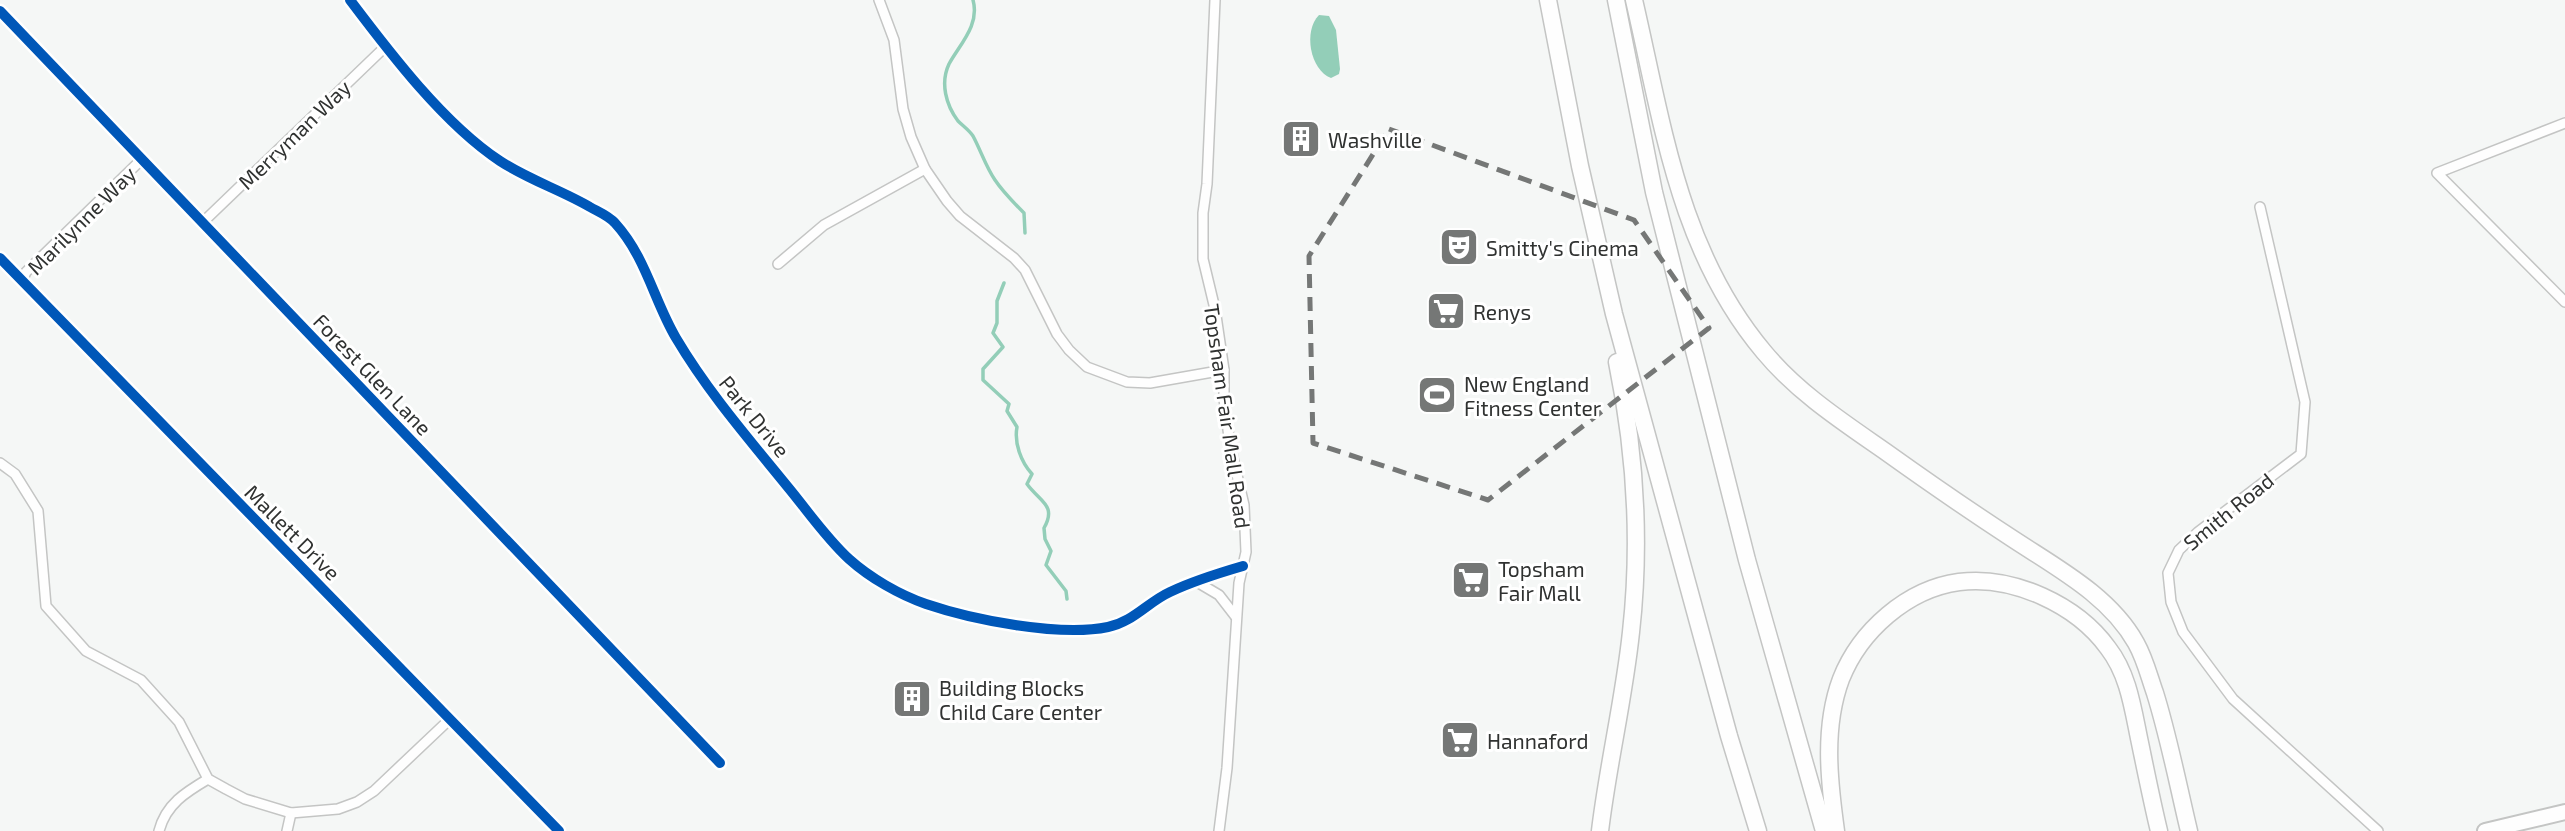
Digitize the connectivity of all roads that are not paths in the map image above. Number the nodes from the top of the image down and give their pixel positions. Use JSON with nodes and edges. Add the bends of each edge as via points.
{"nodes":[{"id":1,"x":350,"y":0,"type":"edge"},
{"id":2,"x":879,"y":0,"type":"edge"},
{"id":3,"x":1215,"y":0,"type":"edge"},
{"id":4,"x":1548,"y":0,"type":"edge"},
{"id":5,"x":1616,"y":0,"type":"edge"},
{"id":6,"x":1634,"y":0,"type":"edge"},
{"id":7,"x":0,"y":11,"type":"edge"},
{"id":8,"x":386,"y":46,"type":"junction"},
{"id":9,"x":2565,"y":123,"type":"edge"},
{"id":10,"x":141,"y":160,"type":"junction"},
{"id":11,"x":925,"y":169,"type":"junction"},
{"id":12,"x":2260,"y":207,"type":"dead end"},
{"id":13,"x":202,"y":223,"type":"junction"},
{"id":14,"x":0,"y":258,"type":"edge"},
{"id":15,"x":778,"y":264,"type":"dead end"},
{"id":16,"x":22,"y":281,"type":"junction"},
{"id":17,"x":2565,"y":302,"type":"edge"},
{"id":18,"x":1614,"y":314,"type":"junction"},
{"id":19,"x":1224,"y":370,"type":"junction"},
{"id":20,"x":0,"y":463,"type":"edge"},
{"id":21,"x":1243,"y":566,"type":"junction"},
{"id":22,"x":1197,"y":582,"type":"junction"},
{"id":23,"x":1236,"y":617,"type":"junction"},
{"id":24,"x":450,"y":719,"type":"junction"},
{"id":25,"x":720,"y":762,"type":"dead end"},
{"id":26,"x":208,"y":779,"type":"junction"},
{"id":27,"x":2565,"y":812,"type":"edge"},
{"id":28,"x":291,"y":813,"type":"junction"},
{"id":29,"x":159,"y":831,"type":"edge"},
{"id":30,"x":287,"y":831,"type":"edge"},
{"id":31,"x":559,"y":831,"type":"edge"},
{"id":32,"x":1219,"y":831,"type":"edge"},
{"id":33,"x":1600,"y":831,"type":"edge"},
{"id":34,"x":1758,"y":831,"type":"edge"},
{"id":35,"x":1824,"y":831,"type":"edge"},
{"id":36,"x":1836,"y":831,"type":"edge"},
{"id":37,"x":2159,"y":831,"type":"edge"},
{"id":38,"x":2189,"y":831,"type":"edge"},
{"id":39,"x":2378,"y":831,"type":"edge"},
{"id":40,"x":2485,"y":831,"type":"edge"}],
"edges":[{"from":1,"to":8,"type":"street","name":"Park Drive"},
{"from":2,"to":11,"type":"street","via":[[894,40],[903,109]]},
{"from":3,"to":19,"type":"street","name":"Topsham Fair Mall Road","via":[[1203,259]]},
{"from":4,"to":18,"type":"highway"},
{"from":5,"to":35,"type":"highway","via":[[1654,192],[1747,560]]},
{"from":6,"to":38,"type":"highway","via":[[1685,211],[1731,307],[1765,353],[1820,405],[2070,577],[2118,618],[2145,659]]},
{"from":7,"to":10,"type":"street","name":"Forest Glen Lane"},
{"from":8,"to":13,"type":"street","name":"Merryman Way"},
{"from":8,"to":22,"type":"street","name":"Park Drive","via":[[471,139],[498,160],[612,220],[630,241],[674,335],[706,386],[849,559],[881,582],[925,604],[986,619],[1041,628],[1087,629],[1125,621],[1169,593]]},
{"from":9,"to":17,"type":"street","via":[[2437,173]]},
{"from":10,"to":13,"type":"street","name":"Forest Glen Lane"},
{"from":10,"to":16,"type":"street","name":"Marilynne Way"},
{"from":11,"to":15,"type":"street","via":[[824,225]]},
{"from":11,"to":19,"type":"street","via":[[960,216],[1025,270],[1057,334],[1087,366],[1127,382],[1150,383]]},
{"from":12,"to":39,"type":"street","name":"Smith Road","via":[[2305,402],[2301,454],[2179,550],[2168,573],[2171,602],[2183,632],[2233,699]]},
{"from":13,"to":25,"type":"street","name":"Forest Glen Lane"},
{"from":14,"to":16,"type":"street","name":"Mallett Drive"},
{"from":16,"to":24,"type":"street","name":"Mallett Drive"},
{"from":18,"to":33,"type":"highway","via":[[1632,458],[1636,555],[1629,650]]},
{"from":18,"to":34,"type":"highway"},
{"from":19,"to":21,"type":"street","name":"Topsham Fair Mall Road","via":[[1230,445],[1244,505]]},
{"from":20,"to":26,"type":"street","via":[[15,474],[38,511],[46,606],[86,651],[141,680],[179,722]]},
{"from":21,"to":22,"type":"street","name":"Park Drive"},
{"from":21,"to":23,"type":"street","name":"Topsham Fair Mall Road"},
{"from":22,"to":23,"type":"street","via":[[1219,594]]},
{"from":23,"to":32,"type":"street","name":"Topsham Fair Mall Road"},
{"from":24,"to":28,"type":"street","via":[[357,802],[338,809]]},
{"from":24,"to":31,"type":"street","name":"Mallett Drive"},
{"from":26,"to":28,"type":"street","via":[[245,799]]},
{"from":26,"to":29,"type":"street","via":[[183,793],[162,818]]},
{"from":27,"to":40,"type":"highway"},
{"from":28,"to":30,"type":"street"},
{"from":36,"to":37,"type":"highway","via":[[1829,779],[1832,719],[1842,678],[1857,647],[1882,619],[1916,596],[1977,581],[2056,602],[2095,631],[2110,650],[2132,703]]}]}
